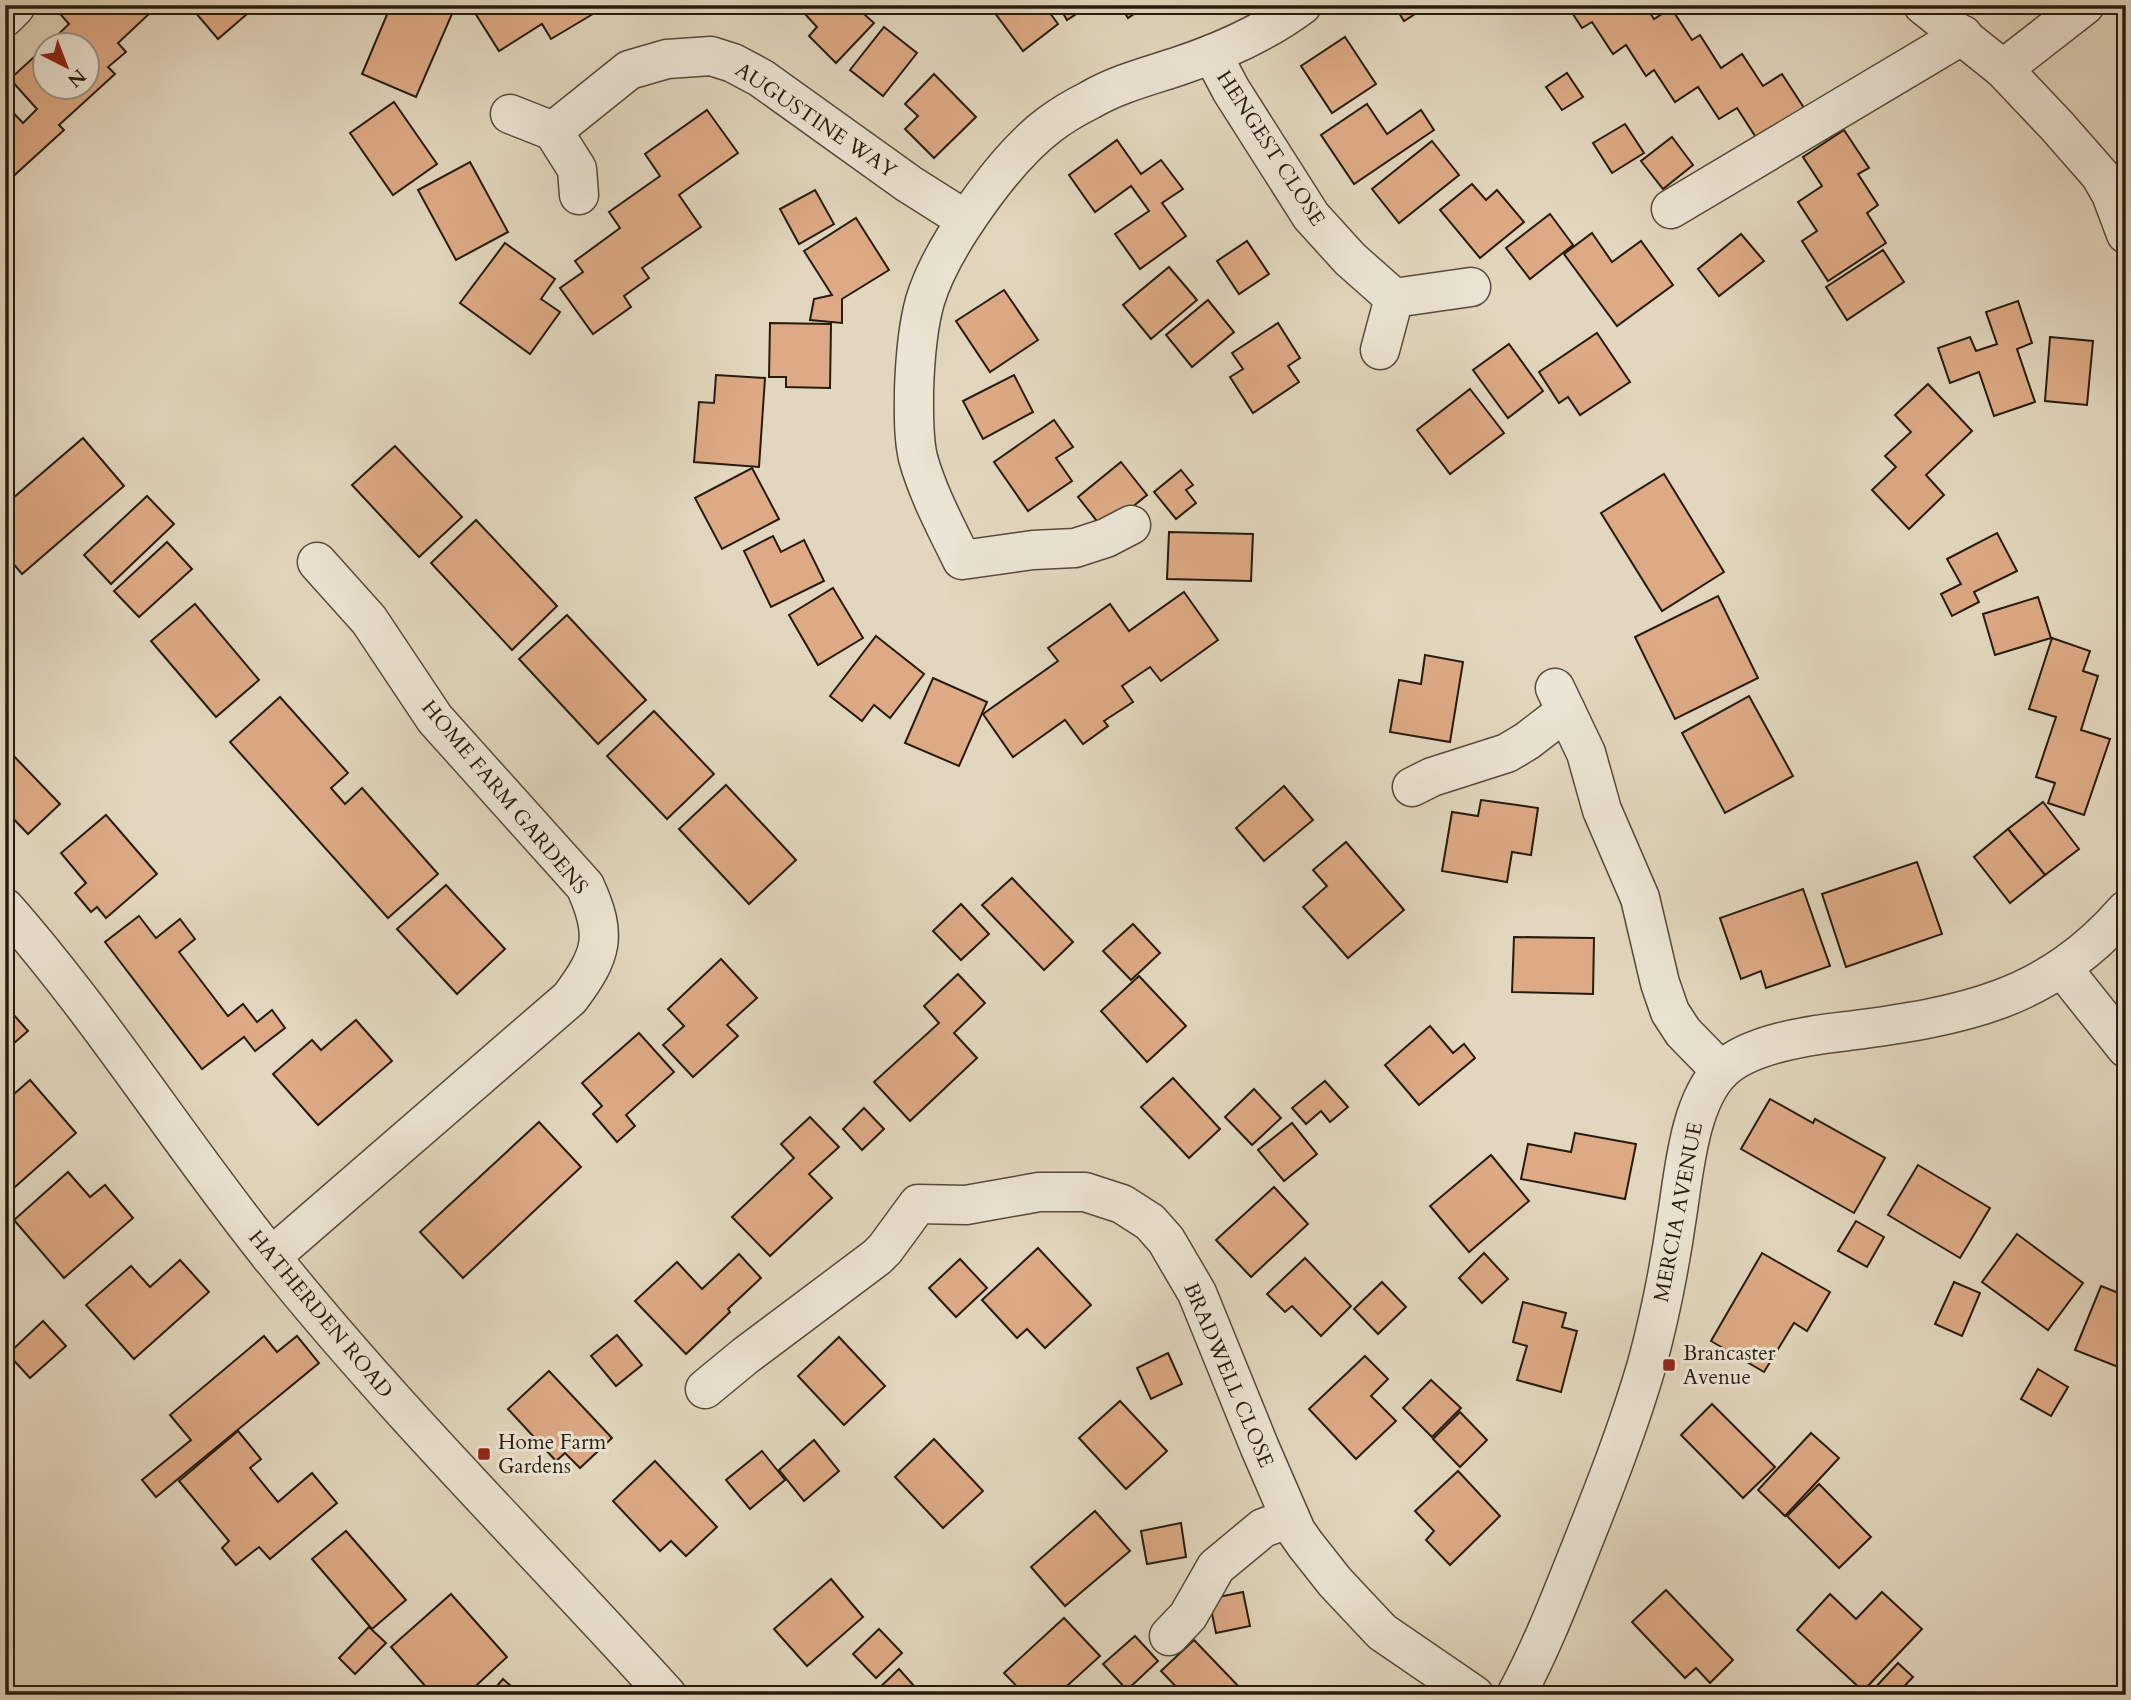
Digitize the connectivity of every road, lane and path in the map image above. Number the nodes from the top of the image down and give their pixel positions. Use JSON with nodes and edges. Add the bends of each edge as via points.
{"nodes":[{"id":1,"x":1302,"y":5,"type":"edge"},
{"id":2,"x":1923,"y":5,"type":"edge"},
{"id":3,"x":2085,"y":5,"type":"edge"},
{"id":4,"x":1963,"y":35,"type":"junction"},
{"id":5,"x":1212,"y":54,"type":"junction"},
{"id":6,"x":2003,"y":69,"type":"junction"},
{"id":7,"x":510,"y":114,"type":"dead end"},
{"id":8,"x":552,"y":131,"type":"junction"},
{"id":9,"x":579,"y":195,"type":"dead end"},
{"id":10,"x":1671,"y":209,"type":"dead end"},
{"id":11,"x":966,"y":220,"type":"junction"},
{"id":12,"x":2126,"y":234,"type":"edge"},
{"id":13,"x":1471,"y":287,"type":"dead end"},
{"id":14,"x":1394,"y":298,"type":"junction"},
{"id":15,"x":1380,"y":351,"type":"dead end"},
{"id":16,"x":1131,"y":525,"type":"dead end"},
{"id":17,"x":317,"y":562,"type":"dead end"},
{"id":18,"x":1412,"y":787,"type":"dead end"},
{"id":19,"x":5,"y":908,"type":"edge"},
{"id":20,"x":2126,"y":910,"type":"edge"},
{"id":21,"x":2063,"y":968,"type":"junction"},
{"id":22,"x":2126,"y":1048,"type":"edge"},
{"id":23,"x":1721,"y":1070,"type":"junction"},
{"id":24,"x":271,"y":1257,"type":"junction"},
{"id":25,"x":705,"y":1390,"type":"dead end"},
{"id":26,"x":1290,"y":1518,"type":"junction"},
{"id":27,"x":1169,"y":1636,"type":"dead end"},
{"id":28,"x":667,"y":1695,"type":"edge"},
{"id":29,"x":1474,"y":1695,"type":"edge"},
{"id":30,"x":1516,"y":1695,"type":"edge"}],
"edges":[{"from":1,"to":5,"type":"street"},
{"from":2,"to":4,"type":"street"},
{"from":3,"to":6,"type":"street"},
{"from":4,"to":6,"type":"street"},
{"from":4,"to":10,"type":"street"},
{"from":5,"to":11,"type":"street","via":[[1106,92],[1057,119],[1020,153]]},
{"from":5,"to":14,"type":"street","name":"HENGEST CLOSE","via":[[1307,211],[1350,259]]},
{"from":6,"to":12,"type":"street","via":[[2099,175]]},
{"from":7,"to":8,"type":"street"},
{"from":8,"to":9,"type":"street","via":[[577,169]]},
{"from":8,"to":11,"type":"street","name":"AUGUSTINE WAY","via":[[629,70],[667,59],[711,57],[761,78]]},
{"from":11,"to":16,"type":"street","via":[[939,266],[925,303],[916,355],[914,419],[918,457],[962,560],[1075,548]]},
{"from":13,"to":14,"type":"street"},
{"from":14,"to":15,"type":"street"},
{"from":17,"to":24,"type":"street","name":"HOME FARM GARDENS","via":[[369,620],[435,719],[585,886],[598,914],[598,946],[590,971],[569,998]]},
{"from":18,"to":23,"type":"street","via":[[1527,741],[1561,700],[1586,753],[1602,810],[1640,898],[1670,1012]]},
{"from":19,"to":24,"type":"street","name":"HATHERDEN ROAD","via":[[83,1003]]},
{"from":20,"to":21,"type":"street","name":"MERCIA AVENUE"},
{"from":21,"to":22,"type":"street"},
{"from":21,"to":23,"type":"street","name":"MERCIA AVENUE","via":[[2028,989],[1984,1005],[1924,1020],[1808,1035],[1749,1053]]},
{"from":23,"to":30,"type":"street","name":"MERCIA AVENUE","via":[[1692,1131],[1664,1290],[1635,1403],[1552,1623]]},
{"from":24,"to":28,"type":"street","name":"HATHERDEN ROAD","via":[[391,1398]]},
{"from":25,"to":26,"type":"street","name":"BRADWELL CLOSE","via":[[877,1257],[918,1204],[966,1205],[1039,1192],[1085,1192],[1142,1215],[1166,1240],[1197,1293]]},
{"from":26,"to":27,"type":"street","via":[[1263,1528],[1216,1567],[1188,1616]]},
{"from":26,"to":29,"type":"street","name":"BRADWELL CLOSE","via":[[1323,1568],[1382,1632]]}]}
